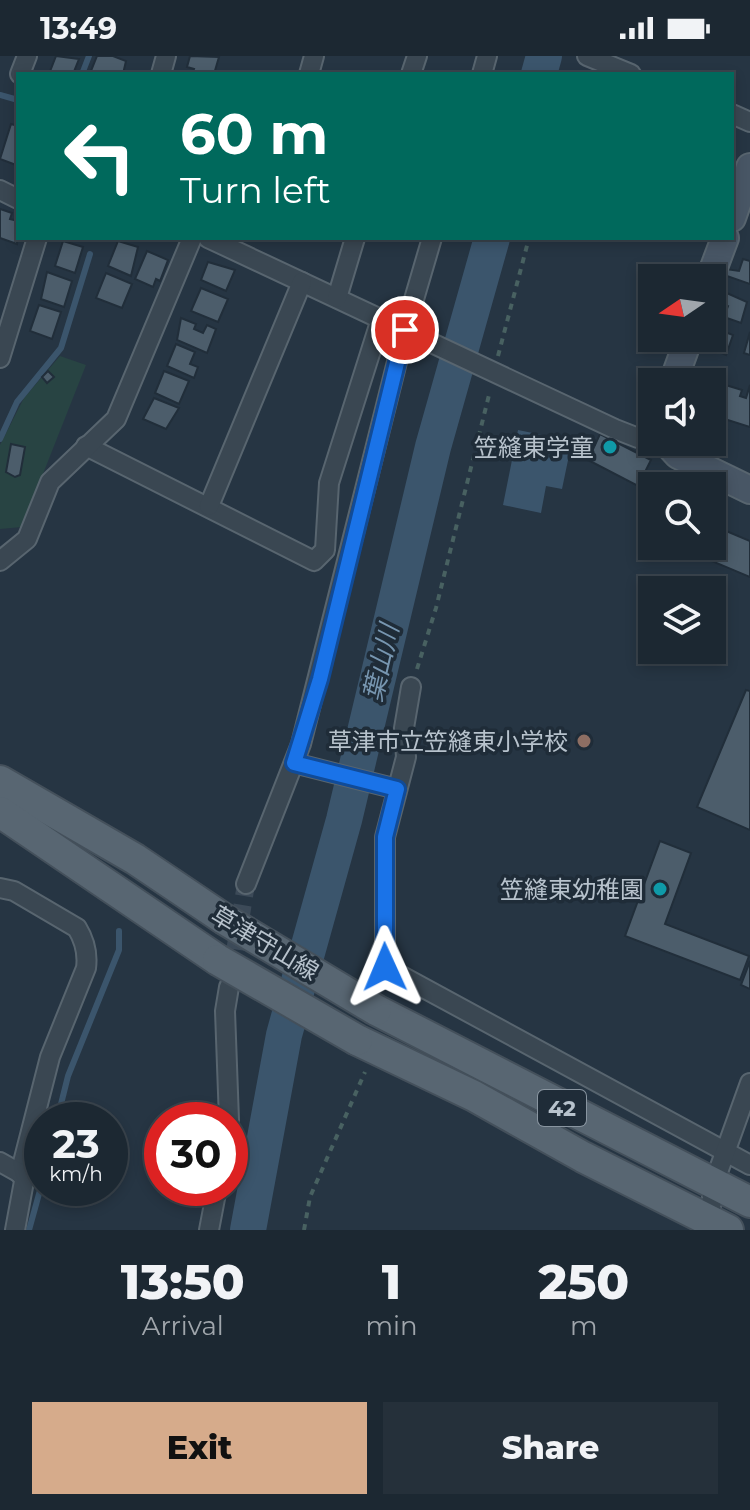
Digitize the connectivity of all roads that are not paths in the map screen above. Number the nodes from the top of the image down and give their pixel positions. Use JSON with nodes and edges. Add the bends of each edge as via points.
{"nodes":[{"id":1,"x":587,"y":56,"type":"edge"},
{"id":2,"x":626,"y":72,"type":"edge"},
{"id":3,"x":750,"y":167,"type":"edge"},
{"id":4,"x":734,"y":212,"type":"edge"},
{"id":5,"x":36,"y":240,"type":"edge"},
{"id":6,"x":191,"y":240,"type":"edge"},
{"id":7,"x":213,"y":240,"type":"edge"},
{"id":8,"x":259,"y":240,"type":"edge"},
{"id":9,"x":354,"y":240,"type":"edge"},
{"id":10,"x":431,"y":240,"type":"edge"},
{"id":11,"x":724,"y":240,"type":"edge"},
{"id":12,"x":254,"y":257,"type":"junction"},
{"id":13,"x":715,"y":264,"type":"edge"},
{"id":14,"x":302,"y":282,"type":"junction"},
{"id":15,"x":337,"y":298,"type":"junction"},
{"id":16,"x":381,"y":319,"type":"junction"},
{"id":17,"x":405,"y":330,"type":"junction"},
{"id":18,"x":0,"y":358,"type":"edge"},
{"id":19,"x":638,"y":438,"type":"edge"},
{"id":20,"x":86,"y":446,"type":"junction"},
{"id":21,"x":680,"y":456,"type":"edge"},
{"id":22,"x":750,"y":490,"type":"edge"},
{"id":23,"x":209,"y":506,"type":"junction"},
{"id":24,"x":0,"y":561,"type":"edge"},
{"id":25,"x":411,"y":687,"type":"road end"},
{"id":26,"x":294,"y":763,"type":"junction"},
{"id":27,"x":0,"y":781,"type":"edge"},
{"id":28,"x":397,"y":789,"type":"junction"},
{"id":29,"x":0,"y":812,"type":"edge"},
{"id":30,"x":246,"y":884,"type":"tunnel mouth"},
{"id":31,"x":0,"y":888,"type":"edge"},
{"id":32,"x":224,"y":974,"type":"junction"},
{"id":33,"x":750,"y":1083,"type":"edge"},
{"id":34,"x":228,"y":1102,"type":"edge"},
{"id":35,"x":725,"y":1153,"type":"junction"},
{"id":36,"x":0,"y":1162,"type":"edge"},
{"id":37,"x":750,"y":1165,"type":"edge"},
{"id":38,"x":20,"y":1174,"type":"junction"},
{"id":39,"x":713,"y":1186,"type":"junction"},
{"id":40,"x":750,"y":1202,"type":"edge"},
{"id":41,"x":214,"y":1206,"type":"edge"},
{"id":42,"x":716,"y":1227,"type":"edge"},
{"id":43,"x":15,"y":1230,"type":"edge"},
{"id":44,"x":209,"y":1230,"type":"edge"}],
"edges":[{"from":1,"to":2,"type":"street"},
{"from":3,"to":4,"type":"street"},
{"from":5,"to":18,"type":"street"},
{"from":6,"to":20,"type":"street","via":[[116,419]]},
{"from":7,"to":12,"type":"street"},
{"from":8,"to":12,"type":"street"},
{"from":9,"to":15,"type":"street"},
{"from":10,"to":17,"type":"street"},
{"from":11,"to":13,"type":"street"},
{"from":12,"to":14,"type":"street"},
{"from":14,"to":15,"type":"street"},
{"from":14,"to":23,"type":"street"},
{"from":15,"to":16,"type":"street"},
{"from":16,"to":17,"type":"street"},
{"from":16,"to":23,"type":"street","via":[[329,483],[322,556],[306,559]]},
{"from":17,"to":19,"type":"street"},
{"from":17,"to":26,"type":"street","via":[[320,679]]},
{"from":20,"to":23,"type":"street"},
{"from":20,"to":24,"type":"street","via":[[50,482],[27,539]]},
{"from":21,"to":22,"type":"street"},
{"from":25,"to":28,"type":"street","via":[[404,728],[406,757]]},
{"from":26,"to":28,"type":"street"},
{"from":26,"to":30,"type":"street"},
{"from":27,"to":39,"type":"main road","name":"草津守山線","number":"42","bridge":true,"via":[[376,1010]]},
{"from":28,"to":35,"type":"street","via":[[385,837],[385,967]]},
{"from":29,"to":32,"type":"main road","name":"草津守山線","number":"42"},
{"from":31,"to":38,"type":"street","via":[[77,928],[87,956],[50,1057]]},
{"from":32,"to":34,"type":"street"},
{"from":32,"to":42,"type":"main road","name":"草津守山線","number":"42","bridge":true,"via":[[474,1096]]},
{"from":33,"to":35,"type":"street"},
{"from":35,"to":37,"type":"street"},
{"from":35,"to":39,"type":"street"},
{"from":36,"to":38,"type":"street"},
{"from":38,"to":43,"type":"street","via":[[26,1182]]},
{"from":39,"to":40,"type":"main road","name":"草津守山線","number":"42"},
{"from":39,"to":42,"type":"street"},
{"from":41,"to":44,"type":"street"}]}
